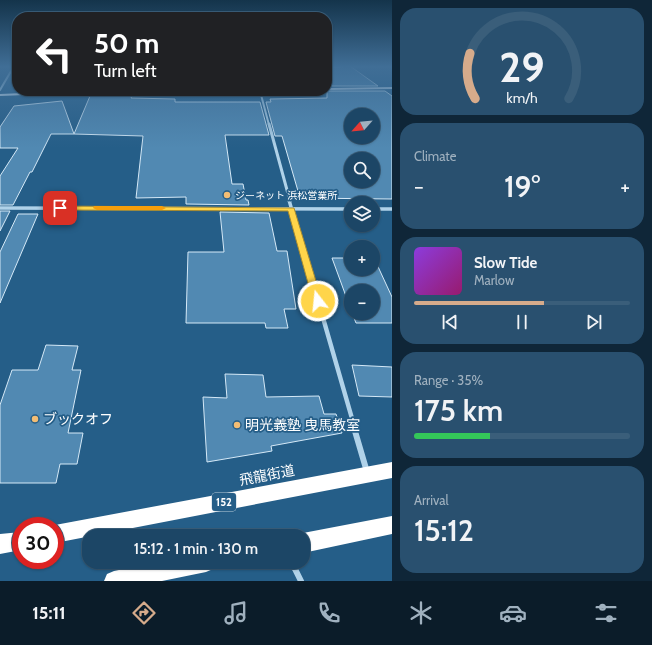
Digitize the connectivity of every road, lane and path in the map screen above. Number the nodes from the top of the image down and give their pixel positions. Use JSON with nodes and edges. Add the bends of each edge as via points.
{"nodes":[{"id":1,"x":0,"y":95,"type":"edge"},
{"id":2,"x":12,"y":95,"type":"edge"},
{"id":3,"x":261,"y":96,"type":"edge"},
{"id":4,"x":0,"y":208,"type":"edge"},
{"id":5,"x":292,"y":209,"type":"junction"},
{"id":6,"x":344,"y":209,"type":"edge"},
{"id":7,"x":380,"y":209,"type":"edge"},
{"id":8,"x":392,"y":209,"type":"edge"},
{"id":9,"x":392,"y":470,"type":"edge"},
{"id":10,"x":367,"y":475,"type":"junction"},
{"id":11,"x":392,"y":525,"type":"edge"},
{"id":12,"x":64,"y":532,"type":"edge"},
{"id":13,"x":12,"y":542,"type":"edge"},
{"id":14,"x":310,"y":542,"type":"edge"},
{"id":15,"x":0,"y":544,"type":"edge"},
{"id":16,"x":172,"y":569,"type":"edge"},
{"id":17,"x":295,"y":569,"type":"edge"},
{"id":18,"x":114,"y":581,"type":"edge"},
{"id":19,"x":301,"y":581,"type":"edge"}],
"edges":[{"from":1,"to":2,"type":"street"},
{"from":3,"to":5,"type":"street"},
{"from":4,"to":5,"type":"street"},
{"from":5,"to":6,"type":"street"},
{"from":5,"to":10,"type":"street"},
{"from":7,"to":8,"type":"street"},
{"from":9,"to":10,"type":"highway","name":"飛龍街道","number":"152"},
{"from":10,"to":12,"type":"highway","name":"飛龍街道","number":"152"},
{"from":11,"to":14,"type":"highway"},
{"from":13,"to":15,"type":"highway"},
{"from":16,"to":18,"type":"highway"},
{"from":17,"to":19,"type":"street"}]}
